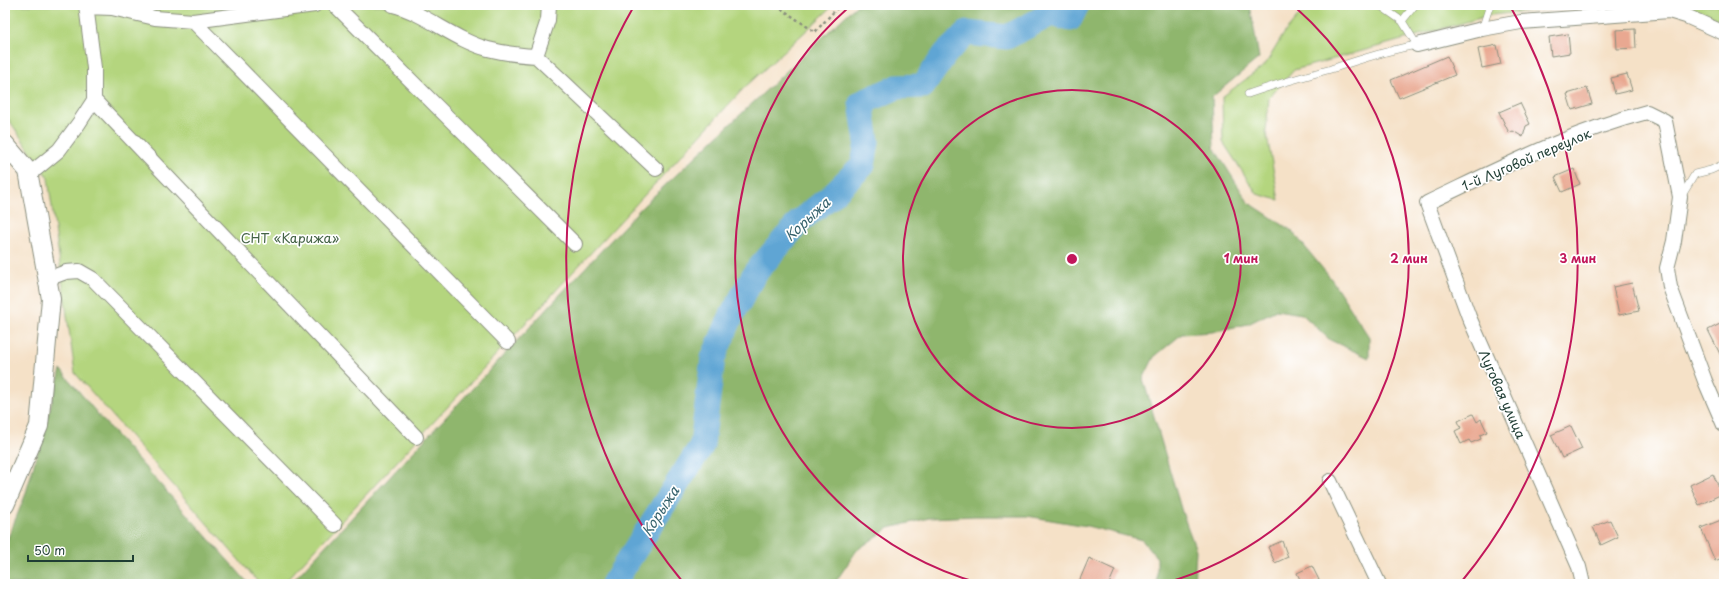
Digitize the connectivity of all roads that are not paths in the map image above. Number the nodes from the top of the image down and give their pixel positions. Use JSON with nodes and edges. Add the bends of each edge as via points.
{"nodes":[{"id":1,"x":315,"y":5,"type":"edge"},
{"id":2,"x":335,"y":5,"type":"edge"},
{"id":3,"x":393,"y":5,"type":"edge"},
{"id":4,"x":549,"y":5,"type":"edge"},
{"id":5,"x":1379,"y":5,"type":"edge"},
{"id":6,"x":1415,"y":5,"type":"edge"},
{"id":7,"x":1490,"y":5,"type":"edge"},
{"id":8,"x":86,"y":6,"type":"edge"},
{"id":9,"x":1671,"y":8,"type":"edge"},
{"id":10,"x":193,"y":21,"type":"junction"},
{"id":11,"x":1402,"y":21,"type":"junction"},
{"id":12,"x":1482,"y":29,"type":"junction"},
{"id":13,"x":1724,"y":33,"type":"edge"},
{"id":14,"x":1417,"y":45,"type":"junction"},
{"id":15,"x":536,"y":56,"type":"junction"},
{"id":16,"x":1248,"y":94,"type":"dead end"},
{"id":17,"x":94,"y":100,"type":"junction"},
{"id":18,"x":5,"y":144,"type":"edge"},
{"id":19,"x":1724,"y":164,"type":"edge"},
{"id":20,"x":656,"y":169,"type":"dead end"},
{"id":21,"x":28,"y":171,"type":"junction"},
{"id":22,"x":1680,"y":197,"type":"junction"},
{"id":23,"x":1427,"y":203,"type":"joint"},
{"id":24,"x":575,"y":244,"type":"dead end"},
{"id":25,"x":47,"y":278,"type":"junction"},
{"id":26,"x":508,"y":342,"type":"dead end"},
{"id":27,"x":1724,"y":425,"type":"edge"},
{"id":28,"x":416,"y":437,"type":"dead end"},
{"id":29,"x":1330,"y":481,"type":"dead end"},
{"id":30,"x":5,"y":505,"type":"edge"},
{"id":31,"x":335,"y":525,"type":"dead end"},
{"id":32,"x":1379,"y":584,"type":"edge"},
{"id":33,"x":1583,"y":584,"type":"edge"}],
"edges":[{"from":1,"to":10,"type":"street"},
{"from":2,"to":24,"type":"street"},
{"from":3,"to":15,"type":"street","via":[[410,10],[487,48]]},
{"from":4,"to":15,"type":"street","via":[[548,20]]},
{"from":5,"to":11,"type":"lane"},
{"from":6,"to":11,"type":"lane"},
{"from":7,"to":12,"type":"lane"},
{"from":8,"to":10,"type":"street","via":[[112,8],[155,18]]},
{"from":8,"to":17,"type":"street","via":[[94,68]]},
{"from":9,"to":12,"type":"street","via":[[1521,22]]},
{"from":9,"to":13,"type":"street"},
{"from":10,"to":26,"type":"street"},
{"from":11,"to":14,"type":"lane"},
{"from":12,"to":14,"type":"street"},
{"from":14,"to":16,"type":"lane","via":[[1396,48]]},
{"from":15,"to":20,"type":"street"},
{"from":17,"to":21,"type":"street","via":[[59,150],[36,169]]},
{"from":17,"to":28,"type":"street"},
{"from":18,"to":21,"type":"street"},
{"from":19,"to":22,"type":"lane","via":[[1695,174]]},
{"from":21,"to":25,"type":"street"},
{"from":22,"to":23,"type":"street","name":"1-й Луговой переулок","via":[[1666,121],[1647,112],[1554,144]]},
{"from":22,"to":27,"type":"street","name":"1-й Луговой переулок","via":[[1674,241],[1667,268],[1670,287]]},
{"from":23,"to":33,"type":"street","name":"Луговая улица","via":[[1469,316],[1579,567]]},
{"from":25,"to":30,"type":"street","via":[[50,299],[39,426]]},
{"from":25,"to":31,"type":"street","via":[[79,271],[93,279]]},
{"from":29,"to":32,"type":"street"}]}
